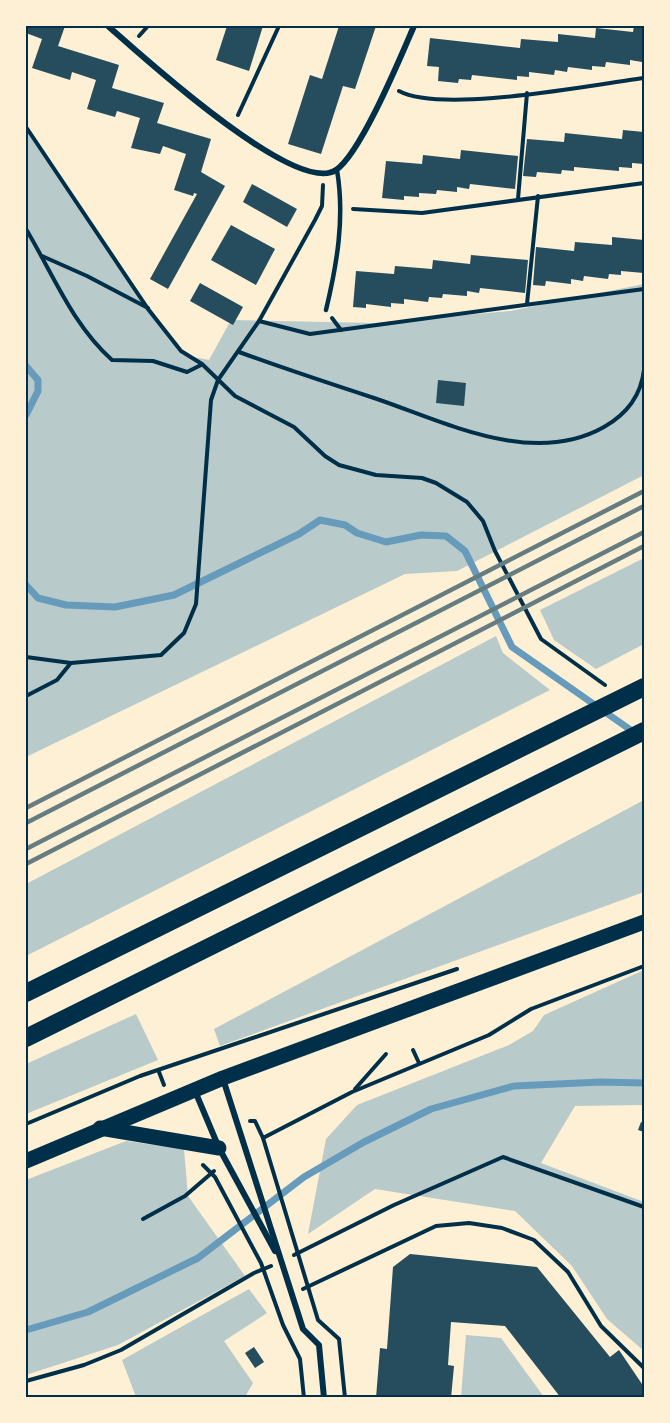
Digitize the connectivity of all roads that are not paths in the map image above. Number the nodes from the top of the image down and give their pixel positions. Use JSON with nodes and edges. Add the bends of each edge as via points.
{"nodes":[{"id":1,"x":108,"y":26,"type":"edge"},
{"id":2,"x":414,"y":26,"type":"edge"},
{"id":3,"x":337,"y":170,"type":"junction"},
{"id":4,"x":326,"y":310,"type":"dead end"},
{"id":5,"x":645,"y":687,"type":"edge"},
{"id":6,"x":645,"y":731,"type":"edge"},
{"id":7,"x":645,"y":922,"type":"edge"},
{"id":8,"x":26,"y":993,"type":"edge"},
{"id":9,"x":26,"y":1038,"type":"edge"},
{"id":10,"x":223,"y":1078,"type":"junction"},
{"id":11,"x":194,"y":1090,"type":"junction"},
{"id":12,"x":100,"y":1128,"type":"junction"},
{"id":13,"x":224,"y":1158,"type":"junction"},
{"id":14,"x":26,"y":1161,"type":"edge"},
{"id":15,"x":281,"y":1262,"type":"junction"},
{"id":16,"x":324,"y":1398,"type":"edge"}],
"edges":[{"from":1,"to":3,"type":"street","via":[[178,88],[302,171],[324,175]]},
{"from":2,"to":3,"type":"street","via":[[359,140]]},
{"from":3,"to":4,"type":"lane","via":[[341,191],[339,255]]},
{"from":5,"to":8,"type":"highway"},
{"from":6,"to":9,"type":"highway"},
{"from":7,"to":10,"type":"main road"},
{"from":10,"to":11,"type":"main road"},
{"from":10,"to":15,"type":"street"},
{"from":11,"to":12,"type":"main road"},
{"from":11,"to":13,"type":"street"},
{"from":12,"to":13,"type":"main road"},
{"from":12,"to":14,"type":"main road"},
{"from":13,"to":15,"type":"street"},
{"from":15,"to":16,"type":"street","via":[[303,1329],[319,1346]]}]}
